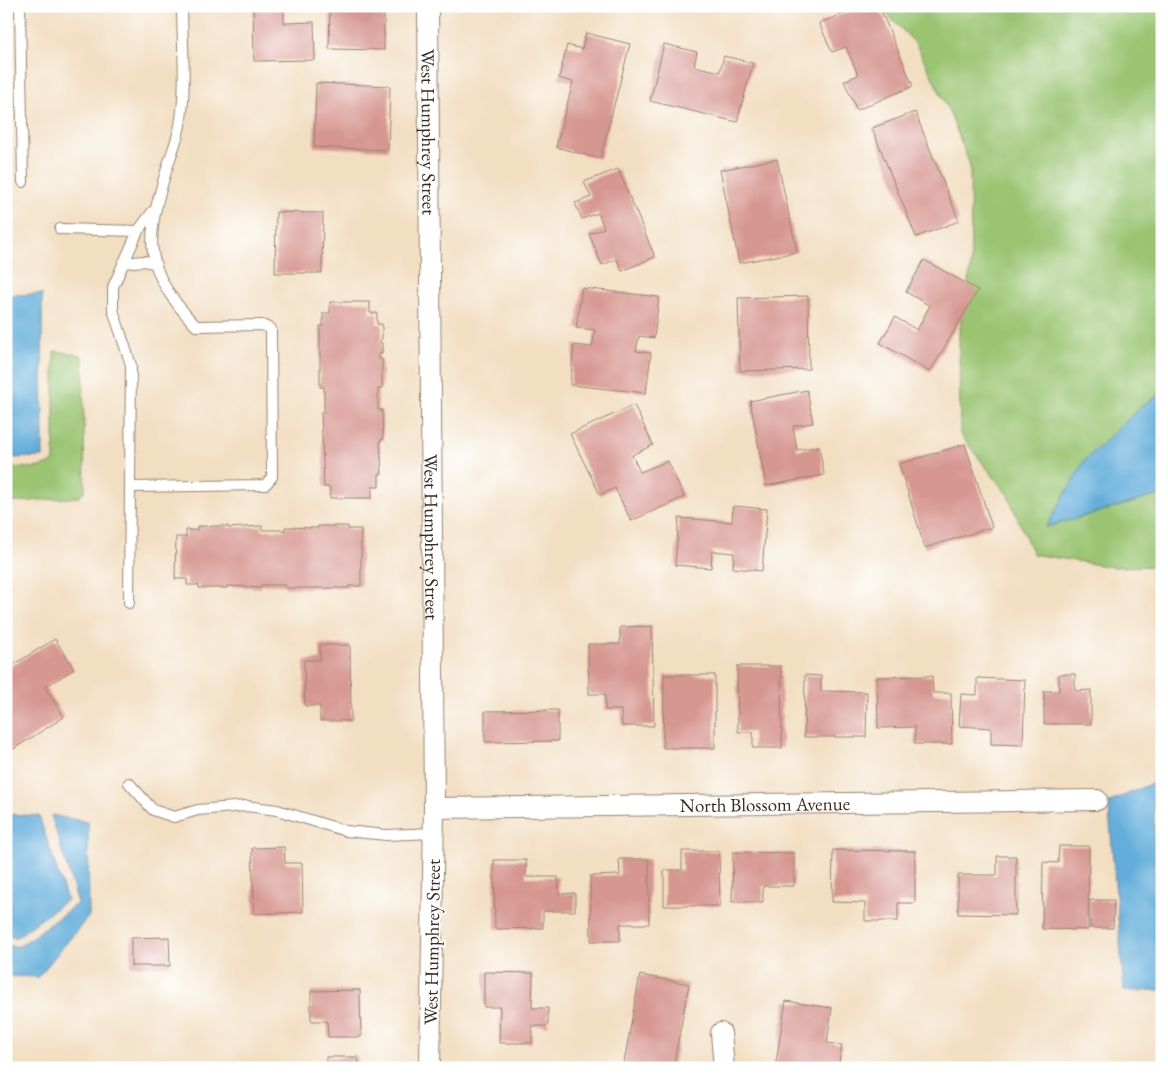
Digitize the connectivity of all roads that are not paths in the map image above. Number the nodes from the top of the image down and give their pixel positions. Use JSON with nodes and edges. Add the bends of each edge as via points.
{"nodes":[{"id":1,"x":20,"y":6,"type":"edge"},
{"id":2,"x":182,"y":6,"type":"edge"},
{"id":3,"x":428,"y":6,"type":"edge"},
{"id":4,"x":23,"y":182,"type":"dead end"},
{"id":5,"x":155,"y":208,"type":"junction"},
{"id":6,"x":60,"y":229,"type":"dead end"},
{"id":7,"x":138,"y":231,"type":"junction"},
{"id":8,"x":123,"y":263,"type":"junction"},
{"id":9,"x":154,"y":263,"type":"junction"},
{"id":10,"x":131,"y":487,"type":"junction"},
{"id":11,"x":130,"y":603,"type":"dead end"},
{"id":12,"x":129,"y":783,"type":"dead end"},
{"id":13,"x":1097,"y":800,"type":"dead end"},
{"id":14,"x":434,"y":808,"type":"junction"},
{"id":15,"x":433,"y":834,"type":"junction"},
{"id":16,"x":721,"y":1033,"type":"dead end"},
{"id":17,"x":430,"y":1068,"type":"edge"},
{"id":18,"x":724,"y":1068,"type":"edge"}],
"edges":[{"from":1,"to":4,"type":"lane"},
{"from":2,"to":5,"type":"lane","via":[[183,100],[180,126]]},
{"from":3,"to":14,"type":"street","name":"West Humphrey Street"},
{"from":5,"to":7,"type":"lane"},
{"from":5,"to":9,"type":"lane","via":[[151,233]]},
{"from":6,"to":7,"type":"lane"},
{"from":7,"to":8,"type":"lane"},
{"from":8,"to":9,"type":"lane"},
{"from":8,"to":10,"type":"lane","via":[[113,286],[113,310],[131,365]]},
{"from":9,"to":10,"type":"lane","via":[[169,294],[196,326],[262,325],[271,329],[272,477],[265,485]]},
{"from":10,"to":11,"type":"lane"},
{"from":12,"to":15,"type":"lane","via":[[153,810],[174,817],[198,810],[246,806],[277,810],[346,832]]},
{"from":13,"to":14,"type":"street","name":"North Blossom Avenue"},
{"from":14,"to":15,"type":"street","name":"West Humphrey Street"},
{"from":15,"to":17,"type":"street","name":"West Humphrey Street"},
{"from":16,"to":18,"type":"street"}]}
